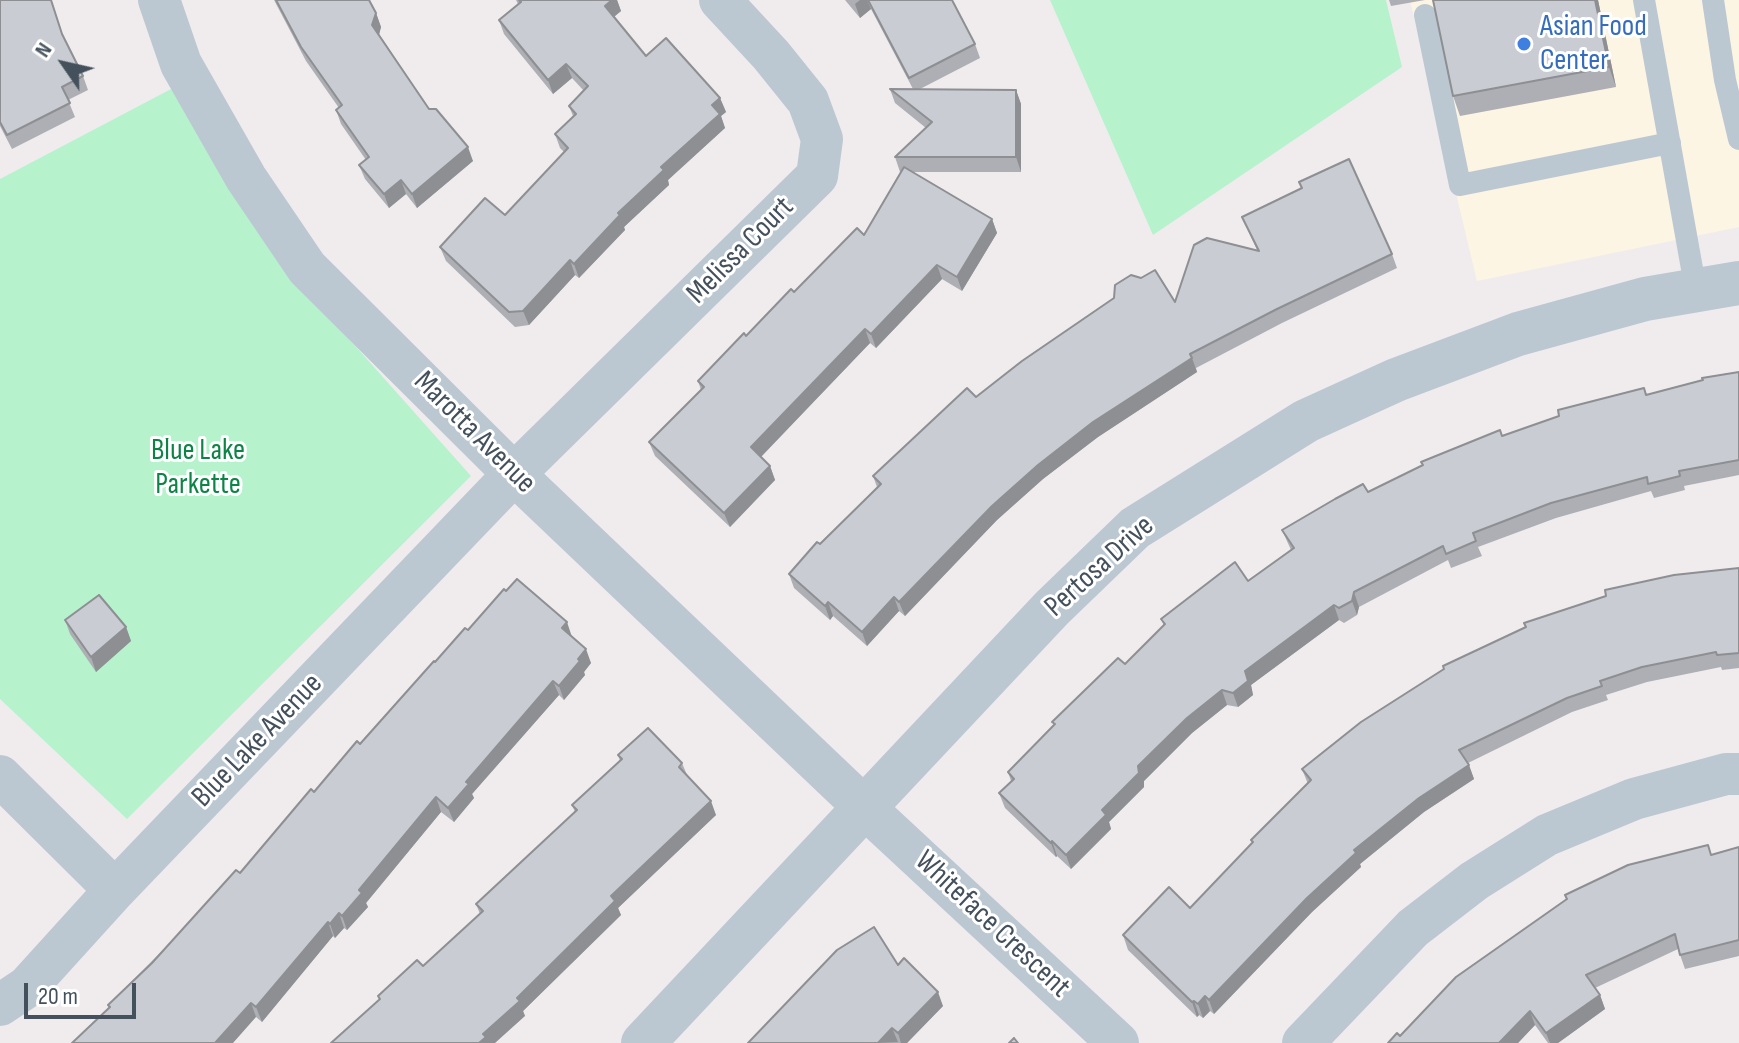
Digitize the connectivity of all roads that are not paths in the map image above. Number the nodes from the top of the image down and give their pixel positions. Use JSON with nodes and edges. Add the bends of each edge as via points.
{"nodes":[{"id":1,"x":159,"y":0,"type":"edge"},
{"id":2,"x":720,"y":0,"type":"edge"},
{"id":3,"x":1644,"y":0,"type":"edge"},
{"id":4,"x":1713,"y":0,"type":"edge"},
{"id":5,"x":1425,"y":15,"type":"dead end"},
{"id":6,"x":1730,"y":50,"type":"edge"},
{"id":7,"x":1739,"y":139,"type":"edge"},
{"id":8,"x":1670,"y":143,"type":"junction"},
{"id":9,"x":1739,"y":283,"type":"edge"},
{"id":10,"x":1696,"y":291,"type":"junction"},
{"id":11,"x":514,"y":474,"type":"junction"},
{"id":12,"x":1739,"y":774,"type":"edge"},
{"id":13,"x":0,"y":776,"type":"edge"},
{"id":14,"x":865,"y":808,"type":"junction"},
{"id":15,"x":115,"y":890,"type":"junction"},
{"id":16,"x":0,"y":1005,"type":"edge"},
{"id":17,"x":643,"y":1043,"type":"edge"},
{"id":18,"x":1118,"y":1043,"type":"edge"},
{"id":19,"x":1303,"y":1043,"type":"edge"}],
"edges":[{"from":1,"to":11,"type":"street","name":"Marotta Avenue","via":[[181,64],[246,178],[307,268]]},
{"from":2,"to":11,"type":"street","name":"Melissa Court","via":[[808,101],[822,139],[817,176]]},
{"from":3,"to":8,"type":"lane"},
{"from":4,"to":6,"type":"lane"},
{"from":5,"to":8,"type":"lane","via":[[1460,185]]},
{"from":6,"to":7,"type":"lane"},
{"from":8,"to":10,"type":"lane"},
{"from":9,"to":10,"type":"street","name":"Pertosa Drive"},
{"from":10,"to":14,"type":"street","name":"Pertosa Drive","via":[[1645,299],[1518,334],[1306,421],[1135,528],[1052,608]]},
{"from":11,"to":14,"type":"street","name":"Marotta Avenue"},
{"from":11,"to":15,"type":"street","name":"Blue Lake Avenue"},
{"from":12,"to":19,"type":"street","via":[[1634,799],[1547,835],[1413,928]]},
{"from":13,"to":15,"type":"street"},
{"from":14,"to":17,"type":"street","name":"Pertosa Drive"},
{"from":14,"to":18,"type":"street","name":"Whiteface Crescent"},
{"from":15,"to":16,"type":"street","name":"Blue Lake Avenue","via":[[27,987]]}]}
